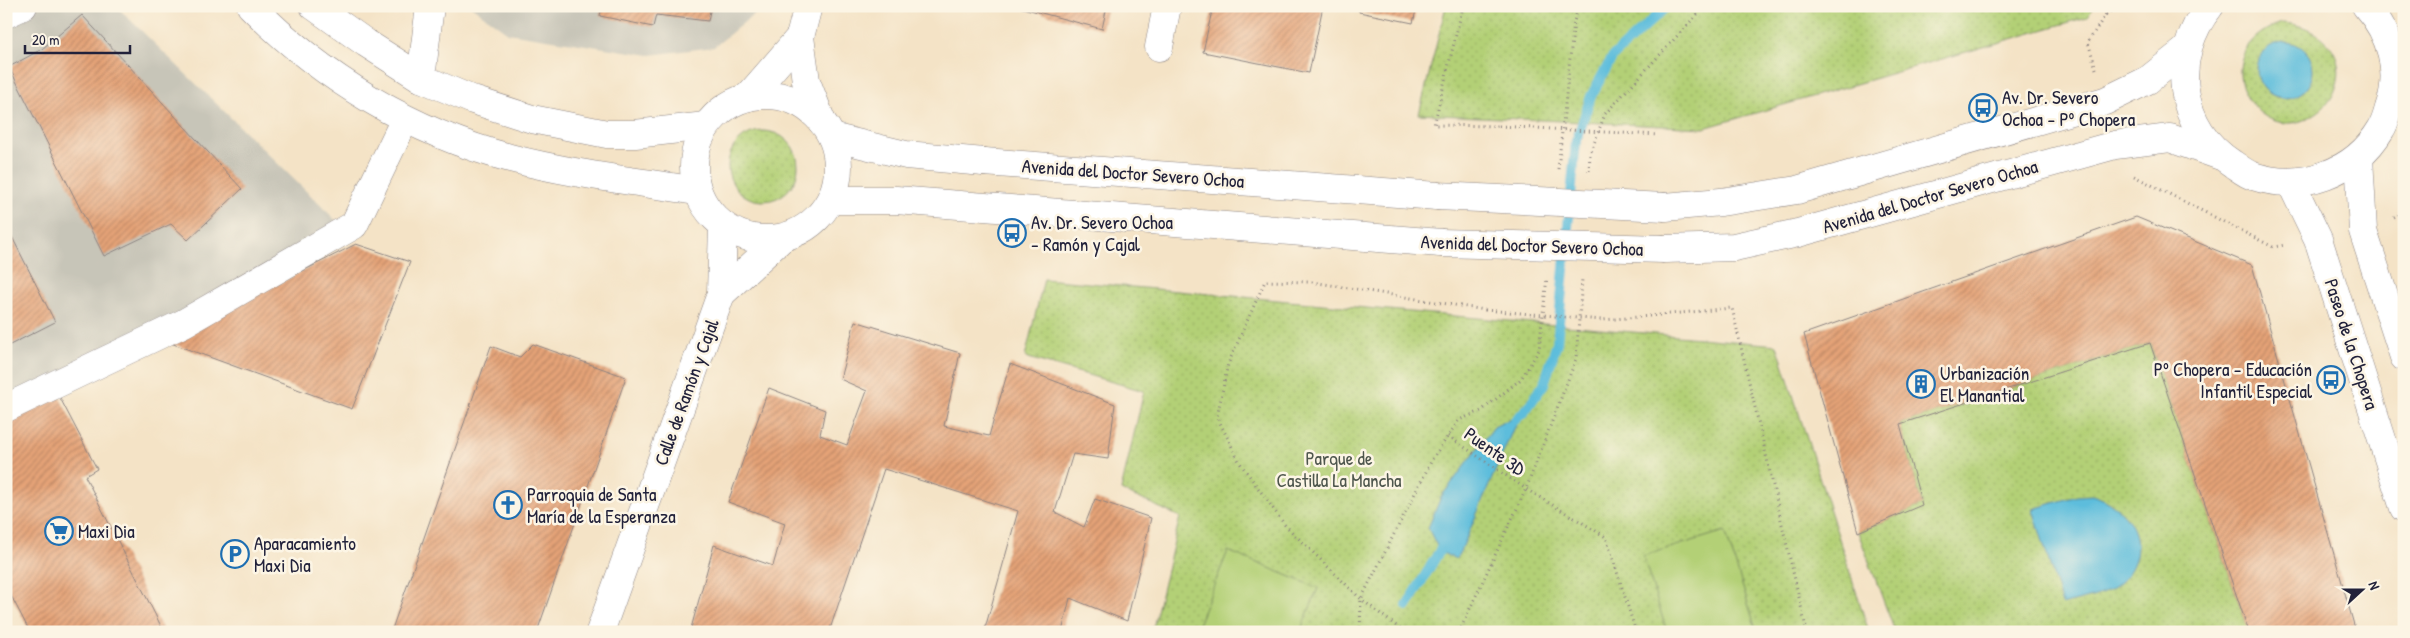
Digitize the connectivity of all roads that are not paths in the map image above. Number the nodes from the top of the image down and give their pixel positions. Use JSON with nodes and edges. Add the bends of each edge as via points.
{"nodes":[{"id":1,"x":23,"y":6,"type":"edge"},
{"id":2,"x":251,"y":6,"type":"edge"},
{"id":3,"x":314,"y":6,"type":"edge"},
{"id":4,"x":430,"y":6,"type":"edge"},
{"id":5,"x":808,"y":6,"type":"edge"},
{"id":6,"x":1167,"y":6,"type":"edge"},
{"id":7,"x":2210,"y":6,"type":"edge"},
{"id":8,"x":2366,"y":6,"type":"edge"},
{"id":9,"x":6,"y":14,"type":"edge"},
{"id":10,"x":800,"y":37,"type":"junction"},
{"id":11,"x":1159,"y":47,"type":"dead end"},
{"id":12,"x":2187,"y":49,"type":"junction"},
{"id":13,"x":422,"y":78,"type":"junction"},
{"id":14,"x":2399,"y":91,"type":"edge"},
{"id":15,"x":748,"y":97,"type":"junction"},
{"id":16,"x":405,"y":119,"type":"junction"},
{"id":17,"x":706,"y":126,"type":"junction"},
{"id":18,"x":827,"y":130,"type":"junction"},
{"id":19,"x":2218,"y":155,"type":"junction"},
{"id":20,"x":2359,"y":156,"type":"junction"},
{"id":21,"x":2291,"y":183,"type":"junction"},
{"id":22,"x":697,"y":191,"type":"junction"},
{"id":23,"x":831,"y":200,"type":"junction"},
{"id":24,"x":723,"y":225,"type":"junction"},
{"id":25,"x":782,"y":238,"type":"junction"},
{"id":26,"x":721,"y":294,"type":"junction"},
{"id":27,"x":2404,"y":357,"type":"edge"},
{"id":28,"x":6,"y":408,"type":"edge"},
{"id":29,"x":2404,"y":508,"type":"edge"},
{"id":30,"x":600,"y":632,"type":"edge"}],
"edges":[{"from":1,"to":9,"type":"street"},
{"from":2,"to":16,"type":"street","via":[[313,62]]},
{"from":3,"to":13,"type":"street"},
{"from":4,"to":13,"type":"street"},
{"from":5,"to":10,"type":"street"},
{"from":6,"to":11,"type":"street"},
{"from":7,"to":12,"type":"street","via":[[2197,22]]},
{"from":8,"to":14,"type":"street","via":[[2379,21],[2394,57]]},
{"from":10,"to":15,"type":"street"},
{"from":10,"to":18,"type":"street","via":[[806,81]]},
{"from":12,"to":18,"type":"street","name":"Avenida del Doctor Severo Ochoa","bridge":true,"via":[[2148,80],[2105,101],[1797,190],[1666,207],[1438,196],[906,155]]},
{"from":12,"to":19,"type":"street","via":[[2183,78],[2188,106],[2199,133]]},
{"from":13,"to":17,"type":"street","via":[[473,100],[532,119],[606,134]]},
{"from":14,"to":20,"type":"street","via":[[2382,129]]},
{"from":15,"to":17,"type":"street","via":[[732,102]]},
{"from":15,"to":18,"type":"street","via":[[769,94],[789,98],[807,108]]},
{"from":16,"to":22,"type":"street","via":[[509,158]]},
{"from":16,"to":28,"type":"street","via":[[354,225],[184,323]]},
{"from":17,"to":22,"type":"street","via":[[696,146]]},
{"from":18,"to":23,"type":"street","via":[[838,158]]},
{"from":19,"to":21,"type":"street","via":[[2252,176]]},
{"from":19,"to":23,"type":"street","name":"Avenida del Doctor Severo Ochoa","bridge":true,"via":[[2170,138],[2116,145],[1798,233],[1734,247],[1664,249],[1441,243],[896,200]]},
{"from":20,"to":21,"type":"street","via":[[2328,176]]},
{"from":20,"to":27,"type":"street","via":[[2363,231]]},
{"from":21,"to":29,"type":"street","name":"Paseo de la Chopera","via":[[2318,238]]},
{"from":22,"to":24,"type":"street","via":[[708,210]]},
{"from":23,"to":25,"type":"street","via":[[802,230]]},
{"from":24,"to":25,"type":"street","via":[[741,235],[761,239]]},
{"from":24,"to":26,"type":"street","name":"Calle de Ramón y Cajal"},
{"from":25,"to":26,"type":"street","name":"Calle de Ramón y Cajal"},
{"from":26,"to":30,"type":"street","name":"Calle de Ramón y Cajal"}]}
